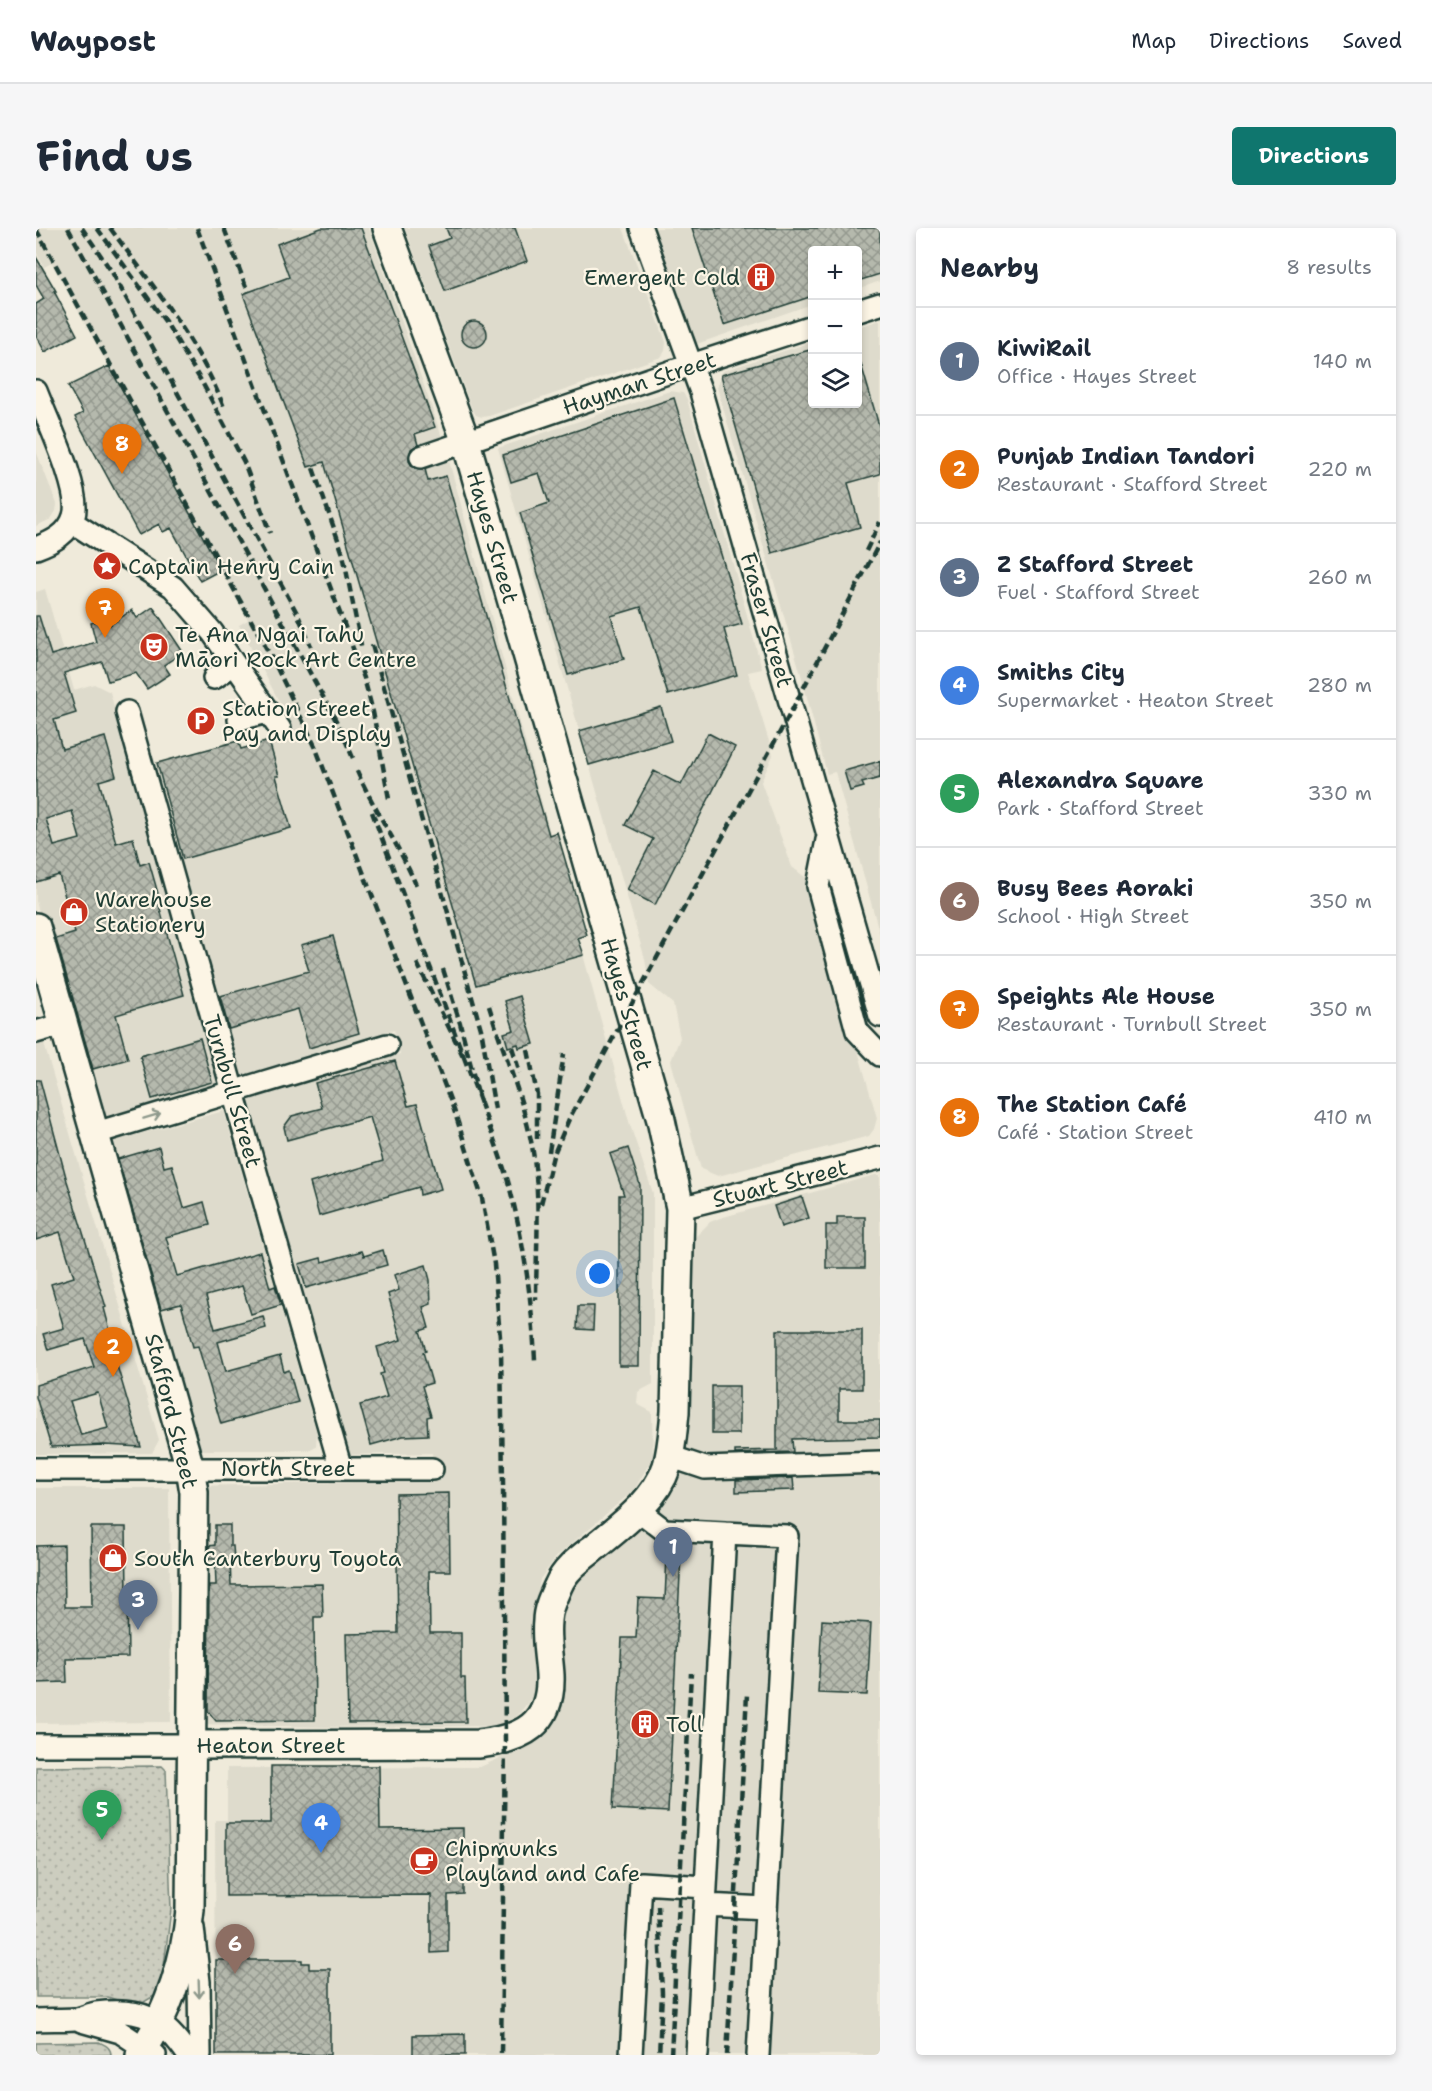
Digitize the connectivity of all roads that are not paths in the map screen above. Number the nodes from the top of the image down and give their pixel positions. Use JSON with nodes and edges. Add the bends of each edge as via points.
{"nodes":[{"id":1,"x":387,"y":228,"type":"edge"},
{"id":2,"x":641,"y":228,"type":"edge"},
{"id":3,"x":880,"y":304,"type":"edge"},
{"id":4,"x":862,"y":310,"type":"edge"},
{"id":5,"x":808,"y":328,"type":"edge"},
{"id":6,"x":692,"y":365,"type":"junction"},
{"id":7,"x":36,"y":391,"type":"edge"},
{"id":8,"x":466,"y":442,"type":"junction"},
{"id":9,"x":421,"y":457,"type":"dead end"},
{"id":10,"x":72,"y":522,"type":"junction"},
{"id":11,"x":36,"y":548,"type":"edge"},
{"id":12,"x":234,"y":664,"type":"junction"},
{"id":13,"x":214,"y":678,"type":"dead end"},
{"id":14,"x":127,"y":712,"type":"dead end"},
{"id":15,"x":268,"y":712,"type":"junction"},
{"id":16,"x":239,"y":719,"type":"dead end"},
{"id":17,"x":280,"y":729,"type":"dead end"},
{"id":18,"x":828,"y":836,"type":"junction"},
{"id":19,"x":36,"y":927,"type":"edge"},
{"id":20,"x":880,"y":1017,"type":"edge"},
{"id":21,"x":64,"y":1024,"type":"junction"},
{"id":22,"x":36,"y":1032,"type":"edge"},
{"id":23,"x":387,"y":1045,"type":"dead end"},
{"id":24,"x":880,"y":1055,"type":"edge"},
{"id":25,"x":233,"y":1092,"type":"junction"},
{"id":26,"x":96,"y":1133,"type":"junction"},
{"id":27,"x":880,"y":1158,"type":"edge"},
{"id":28,"x":680,"y":1208,"type":"junction"},
{"id":29,"x":669,"y":1456,"type":"junction"},
{"id":30,"x":880,"y":1462,"type":"edge"},
{"id":31,"x":190,"y":1468,"type":"junction"},
{"id":32,"x":36,"y":1469,"type":"edge"},
{"id":33,"x":341,"y":1469,"type":"junction"},
{"id":34,"x":432,"y":1469,"type":"dead end"},
{"id":35,"x":638,"y":1510,"type":"junction"},
{"id":36,"x":725,"y":1533,"type":"junction"},
{"id":37,"x":505,"y":1741,"type":"joint"},
{"id":38,"x":36,"y":1745,"type":"edge"},
{"id":39,"x":192,"y":1745,"type":"junction"},
{"id":40,"x":705,"y":1896,"type":"junction"},
{"id":41,"x":766,"y":1908,"type":"junction"},
{"id":42,"x":190,"y":1910,"type":"junction"},
{"id":43,"x":76,"y":2019,"type":"junction"},
{"id":44,"x":36,"y":2020,"type":"edge"},
{"id":45,"x":159,"y":2023,"type":"junction"},
{"id":46,"x":147,"y":2052,"type":"edge"},
{"id":47,"x":188,"y":2055,"type":"edge"},
{"id":48,"x":200,"y":2055,"type":"edge"},
{"id":49,"x":631,"y":2055,"type":"edge"},
{"id":50,"x":697,"y":2055,"type":"edge"},
{"id":51,"x":758,"y":2055,"type":"edge"}],
"edges":[{"from":1,"to":8,"type":"main road","name":"Hayes Street"},
{"from":2,"to":6,"type":"street","name":"Fraser Street"},
{"from":3,"to":4,"type":"street"},
{"from":5,"to":6,"type":"street","name":"Hayman Street"},
{"from":6,"to":8,"type":"street","name":"Hayman Street"},
{"from":6,"to":18,"type":"street","name":"Fraser Street"},
{"from":7,"to":10,"type":"street","via":[[74,492]]},
{"from":8,"to":9,"type":"street","name":"Hayman Street"},
{"from":8,"to":28,"type":"main road","name":"Hayes Street","via":[[659,1114]]},
{"from":10,"to":11,"type":"street","via":[[58,538]]},
{"from":10,"to":12,"type":"street","via":[[172,587]]},
{"from":12,"to":13,"type":"street"},
{"from":12,"to":15,"type":"street"},
{"from":14,"to":25,"type":"street","name":"Turnbull Street"},
{"from":15,"to":16,"type":"street"},
{"from":15,"to":17,"type":"street"},
{"from":18,"to":20,"type":"street","name":"Fraser Street"},
{"from":18,"to":24,"type":"street","via":[[818,886],[857,1031]]},
{"from":19,"to":21,"type":"main road","name":"Stafford Street"},
{"from":21,"to":22,"type":"street"},
{"from":21,"to":26,"type":"main road","name":"Stafford Street"},
{"from":23,"to":25,"type":"street"},
{"from":26,"to":25,"type":"street","one_way":true},
{"from":25,"to":33,"type":"street","name":"Turnbull Street"},
{"from":26,"to":31,"type":"main road","name":"Stafford Street"},
{"from":27,"to":28,"type":"street","name":"Stuart Street"},
{"from":28,"to":29,"type":"main road","name":"Hayes Street","via":[[675,1412]]},
{"from":29,"to":30,"type":"street","via":[[705,1468]]},
{"from":29,"to":35,"type":"main road","name":"Hayes Street","via":[[662,1477]]},
{"from":31,"to":32,"type":"street","name":"North Street"},
{"from":31,"to":33,"type":"street","name":"North Street"},
{"from":31,"to":39,"type":"main road","name":"Stafford Street","via":[[194,1492]]},
{"from":33,"to":34,"type":"street","name":"North Street"},
{"from":35,"to":36,"type":"street","via":[[664,1530]]},
{"from":35,"to":37,"type":"main road","name":"Hayes Street","via":[[561,1579],[547,1616],[550,1684],[546,1706],[536,1723]]},
{"from":36,"to":40,"type":"street"},
{"from":36,"to":41,"type":"street","via":[[787,1536]]},
{"from":37,"to":39,"type":"main road","name":"Heaton Street"},
{"from":38,"to":39,"type":"street","name":"Heaton Street"},
{"from":39,"to":42,"type":"main road","name":"Stafford Street"},
{"from":40,"to":41,"type":"street"},
{"from":40,"to":49,"type":"street","via":[[641,1883]]},
{"from":40,"to":50,"type":"street"},
{"from":41,"to":51,"type":"street"},
{"from":42,"to":45,"type":"main road","name":"Stafford Street","via":[[182,1962]]},
{"from":42,"to":48,"type":"street","one_way":true,"via":[[199,1982]]},
{"from":43,"to":44,"type":"street"},
{"from":43,"to":45,"type":"street","via":[[93,2013],[130,2011]]},
{"from":43,"to":46,"type":"street","via":[[112,2029]]},
{"from":45,"to":46,"type":"main road","name":"Stafford Street"},
{"from":45,"to":47,"type":"street"}]}
